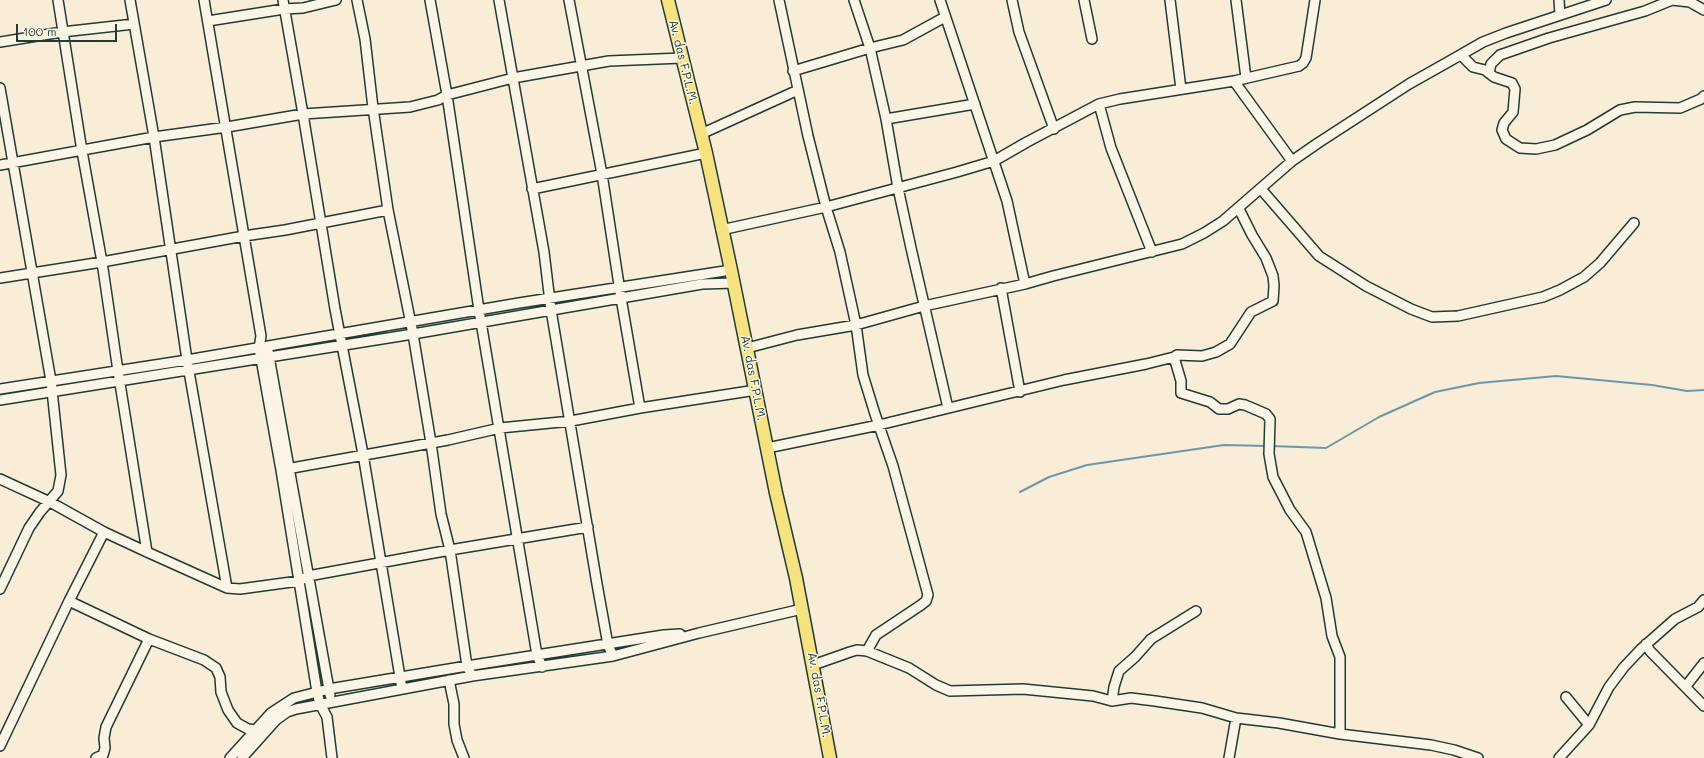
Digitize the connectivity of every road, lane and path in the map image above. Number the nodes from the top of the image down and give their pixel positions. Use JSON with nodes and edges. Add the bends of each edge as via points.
{"nodes":[{"id":1,"x":58,"y":0,"type":"edge"},
{"id":2,"x":130,"y":0,"type":"edge"},
{"id":3,"x":204,"y":0,"type":"edge"},
{"id":4,"x":336,"y":0,"type":"edge"},
{"id":5,"x":357,"y":0,"type":"edge"},
{"id":6,"x":430,"y":0,"type":"edge"},
{"id":7,"x":499,"y":0,"type":"edge"},
{"id":8,"x":570,"y":0,"type":"edge"},
{"id":9,"x":668,"y":0,"type":"edge"},
{"id":10,"x":779,"y":0,"type":"edge"},
{"id":11,"x":854,"y":0,"type":"edge"},
{"id":12,"x":940,"y":0,"type":"edge"},
{"id":13,"x":1012,"y":0,"type":"edge"},
{"id":14,"x":1084,"y":0,"type":"edge"},
{"id":15,"x":1170,"y":0,"type":"edge"},
{"id":16,"x":1236,"y":0,"type":"edge"},
{"id":17,"x":1315,"y":0,"type":"edge"},
{"id":18,"x":1559,"y":0,"type":"edge"},
{"id":19,"x":1606,"y":0,"type":"edge"},
{"id":20,"x":284,"y":4,"type":"edge"},
{"id":21,"x":1704,"y":10,"type":"edge"},
{"id":22,"x":1560,"y":15,"type":"junction"},
{"id":23,"x":945,"y":17,"type":"junction"},
{"id":24,"x":208,"y":21,"type":"junction"},
{"id":25,"x":134,"y":24,"type":"junction"},
{"id":26,"x":62,"y":32,"type":"junction"},
{"id":27,"x":1092,"y":39,"type":"dead end"},
{"id":28,"x":0,"y":42,"type":"edge"},
{"id":29,"x":870,"y":48,"type":"junction"},
{"id":30,"x":1461,"y":55,"type":"junction"},
{"id":31,"x":682,"y":58,"type":"junction"},
{"id":32,"x":581,"y":66,"type":"junction"},
{"id":33,"x":794,"y":71,"type":"junction"},
{"id":34,"x":1489,"y":73,"type":"junction"},
{"id":35,"x":513,"y":78,"type":"junction"},
{"id":36,"x":1246,"y":78,"type":"junction"},
{"id":37,"x":1234,"y":81,"type":"junction"},
{"id":38,"x":0,"y":88,"type":"edge"},
{"id":39,"x":1181,"y":89,"type":"junction"},
{"id":40,"x":798,"y":90,"type":"junction"},
{"id":41,"x":447,"y":95,"type":"junction"},
{"id":42,"x":1704,"y":96,"type":"edge"},
{"id":43,"x":975,"y":104,"type":"junction"},
{"id":44,"x":1099,"y":104,"type":"junction"},
{"id":45,"x":372,"y":108,"type":"junction"},
{"id":46,"x":304,"y":114,"type":"junction"},
{"id":47,"x":886,"y":119,"type":"junction"},
{"id":48,"x":227,"y":127,"type":"junction"},
{"id":49,"x":1054,"y":128,"type":"junction"},
{"id":50,"x":701,"y":134,"type":"junction"},
{"id":51,"x":154,"y":137,"type":"junction"},
{"id":52,"x":82,"y":151,"type":"junction"},
{"id":53,"x":706,"y":154,"type":"junction"},
{"id":54,"x":994,"y":161,"type":"junction"},
{"id":55,"x":1292,"y":161,"type":"junction"},
{"id":56,"x":13,"y":163,"type":"junction"},
{"id":57,"x":0,"y":165,"type":"edge"},
{"id":58,"x":602,"y":174,"type":"junction"},
{"id":59,"x":898,"y":188,"type":"junction"},
{"id":60,"x":532,"y":189,"type":"junction"},
{"id":61,"x":1260,"y":189,"type":"junction"},
{"id":62,"x":826,"y":207,"type":"junction"},
{"id":63,"x":1239,"y":209,"type":"junction"},
{"id":64,"x":388,"y":210,"type":"junction"},
{"id":65,"x":321,"y":223,"type":"junction"},
{"id":66,"x":1634,"y":223,"type":"dead end"},
{"id":67,"x":721,"y":230,"type":"junction"},
{"id":68,"x":244,"y":236,"type":"junction"},
{"id":69,"x":171,"y":249,"type":"junction"},
{"id":70,"x":1152,"y":252,"type":"junction"},
{"id":71,"x":102,"y":262,"type":"junction"},
{"id":72,"x":731,"y":270,"type":"junction"},
{"id":73,"x":32,"y":273,"type":"junction"},
{"id":74,"x":0,"y":278,"type":"edge"},
{"id":75,"x":734,"y":283,"type":"junction"},
{"id":76,"x":1025,"y":284,"type":"junction"},
{"id":77,"x":619,"y":287,"type":"junction"},
{"id":78,"x":1001,"y":288,"type":"junction"},
{"id":79,"x":549,"y":298,"type":"junction"},
{"id":80,"x":621,"y":298,"type":"junction"},
{"id":81,"x":924,"y":306,"type":"junction"},
{"id":82,"x":479,"y":310,"type":"junction"},
{"id":83,"x":551,"y":310,"type":"junction"},
{"id":84,"x":481,"y":322,"type":"junction"},
{"id":85,"x":411,"y":323,"type":"junction"},
{"id":86,"x":856,"y":325,"type":"junction"},
{"id":87,"x":413,"y":334,"type":"junction"},
{"id":88,"x":341,"y":335,"type":"junction"},
{"id":89,"x":343,"y":344,"type":"junction"},
{"id":90,"x":747,"y":348,"type":"junction"},
{"id":91,"x":264,"y":352,"type":"junction"},
{"id":92,"x":1174,"y":357,"type":"junction"},
{"id":93,"x":187,"y":360,"type":"junction"},
{"id":94,"x":189,"y":370,"type":"junction"},
{"id":95,"x":118,"y":371,"type":"junction"},
{"id":96,"x":51,"y":381,"type":"junction"},
{"id":97,"x":120,"y":381,"type":"junction"},
{"id":98,"x":0,"y":389,"type":"edge"},
{"id":99,"x":756,"y":390,"type":"junction"},
{"id":100,"x":53,"y":392,"type":"junction"},
{"id":101,"x":1020,"y":392,"type":"junction"},
{"id":102,"x":0,"y":400,"type":"edge"},
{"id":103,"x":640,"y":408,"type":"junction"},
{"id":104,"x":948,"y":408,"type":"junction"},
{"id":105,"x":571,"y":422,"type":"junction"},
{"id":106,"x":879,"y":425,"type":"junction"},
{"id":107,"x":500,"y":428,"type":"junction"},
{"id":108,"x":431,"y":443,"type":"junction"},
{"id":109,"x":766,"y":448,"type":"junction"},
{"id":110,"x":363,"y":454,"type":"junction"},
{"id":111,"x":285,"y":469,"type":"junction"},
{"id":112,"x":0,"y":479,"type":"edge"},
{"id":113,"x":50,"y":502,"type":"junction"},
{"id":114,"x":588,"y":527,"type":"junction"},
{"id":115,"x":104,"y":532,"type":"junction"},
{"id":116,"x":518,"y":538,"type":"junction"},
{"id":117,"x":450,"y":550,"type":"junction"},
{"id":118,"x":147,"y":552,"type":"junction"},
{"id":119,"x":380,"y":563,"type":"junction"},
{"id":120,"x":308,"y":576,"type":"junction"},
{"id":121,"x":299,"y":581,"type":"junction"},
{"id":122,"x":227,"y":588,"type":"junction"},
{"id":123,"x":0,"y":589,"type":"edge"},
{"id":124,"x":68,"y":601,"type":"junction"},
{"id":125,"x":1702,"y":606,"type":"edge"},
{"id":126,"x":802,"y":609,"type":"junction"},
{"id":127,"x":1196,"y":611,"type":"dead end"},
{"id":128,"x":699,"y":633,"type":"junction"},
{"id":129,"x":149,"y":639,"type":"junction"},
{"id":130,"x":1646,"y":644,"type":"junction"},
{"id":131,"x":608,"y":645,"type":"junction"},
{"id":132,"x":867,"y":650,"type":"junction"},
{"id":133,"x":537,"y":655,"type":"junction"},
{"id":134,"x":613,"y":656,"type":"junction"},
{"id":135,"x":1704,"y":663,"type":"edge"},
{"id":136,"x":467,"y":666,"type":"junction"},
{"id":137,"x":542,"y":666,"type":"junction"},
{"id":138,"x":813,"y":666,"type":"junction"},
{"id":139,"x":472,"y":676,"type":"junction"},
{"id":140,"x":399,"y":679,"type":"junction"},
{"id":141,"x":449,"y":680,"type":"junction"},
{"id":142,"x":1686,"y":686,"type":"junction"},
{"id":143,"x":402,"y":689,"type":"junction"},
{"id":144,"x":329,"y":690,"type":"junction"},
{"id":145,"x":317,"y":692,"type":"junction"},
{"id":146,"x":1566,"y":697,"type":"dead end"},
{"id":147,"x":1112,"y":701,"type":"junction"},
{"id":148,"x":332,"y":702,"type":"junction"},
{"id":149,"x":320,"y":704,"type":"junction"},
{"id":150,"x":1704,"y":706,"type":"edge"},
{"id":151,"x":327,"y":717,"type":"junction"},
{"id":152,"x":1236,"y":718,"type":"junction"},
{"id":153,"x":1589,"y":724,"type":"junction"},
{"id":154,"x":255,"y":730,"type":"junction"},
{"id":155,"x":1340,"y":734,"type":"junction"},
{"id":156,"x":0,"y":746,"type":"edge"},
{"id":157,"x":1565,"y":755,"type":"edge"},
{"id":158,"x":96,"y":758,"type":"edge"},
{"id":159,"x":230,"y":758,"type":"edge"},
{"id":160,"x":242,"y":758,"type":"edge"},
{"id":161,"x":332,"y":758,"type":"edge"},
{"id":162,"x":464,"y":758,"type":"edge"},
{"id":163,"x":830,"y":758,"type":"edge"},
{"id":164,"x":1229,"y":758,"type":"edge"},
{"id":165,"x":1478,"y":758,"type":"edge"},
{"id":166,"x":1559,"y":758,"type":"edge"}],
"edges":[{"from":1,"to":26,"type":"street"},
{"from":2,"to":25,"type":"street"},
{"from":3,"to":24,"type":"street"},
{"from":4,"to":20,"type":"street","via":[[303,8]]},
{"from":5,"to":45,"type":"street","via":[[365,39]]},
{"from":6,"to":41,"type":"street"},
{"from":7,"to":35,"type":"street"},
{"from":8,"to":32,"type":"street"},
{"from":9,"to":31,"type":"main road","name":"Av. das F.P.L.M."},
{"from":10,"to":33,"type":"street"},
{"from":11,"to":29,"type":"street"},
{"from":12,"to":23,"type":"street"},
{"from":13,"to":49,"type":"street","via":[[1019,32]]},
{"from":14,"to":27,"type":"street"},
{"from":15,"to":39,"type":"street"},
{"from":16,"to":36,"type":"street"},
{"from":17,"to":36,"type":"street","via":[[1306,58],[1303,63]]},
{"from":18,"to":22,"type":"street"},
{"from":19,"to":22,"type":"street"},
{"from":20,"to":24,"type":"street"},
{"from":20,"to":46,"type":"street"},
{"from":21,"to":34,"type":"street","via":[[1690,2],[1672,0],[1645,11],[1549,38],[1500,55],[1491,64]]},
{"from":22,"to":30,"type":"street","via":[[1483,42]]},
{"from":23,"to":29,"type":"street","via":[[903,40]]},
{"from":23,"to":43,"type":"street"},
{"from":24,"to":48,"type":"street"},
{"from":25,"to":26,"type":"street"},
{"from":25,"to":51,"type":"street"},
{"from":26,"to":28,"type":"street"},
{"from":26,"to":52,"type":"street"},
{"from":29,"to":33,"type":"street"},
{"from":29,"to":47,"type":"street"},
{"from":30,"to":34,"type":"street","via":[[1473,67]]},
{"from":30,"to":55,"type":"street","via":[[1365,112]]},
{"from":31,"to":32,"type":"street","via":[[622,60]]},
{"from":31,"to":50,"type":"main road","name":"Av. das F.P.L.M."},
{"from":32,"to":35,"type":"street"},
{"from":32,"to":58,"type":"street"},
{"from":33,"to":40,"type":"street"},
{"from":34,"to":42,"type":"street","via":[[1502,81],[1512,83],[1515,89],[1513,112],[1502,130],[1506,139],[1520,148],[1536,149],[1555,145],[1620,110],[1635,107],[1680,108]]},
{"from":35,"to":41,"type":"street"},
{"from":35,"to":60,"type":"street"},
{"from":36,"to":37,"type":"street"},
{"from":37,"to":39,"type":"street"},
{"from":37,"to":55,"type":"street"},
{"from":38,"to":56,"type":"street"},
{"from":39,"to":44,"type":"street"},
{"from":40,"to":50,"type":"street"},
{"from":40,"to":62,"type":"street"},
{"from":41,"to":45,"type":"street","via":[[410,107]]},
{"from":41,"to":82,"type":"street"},
{"from":43,"to":47,"type":"street"},
{"from":43,"to":54,"type":"street"},
{"from":44,"to":49,"type":"street"},
{"from":44,"to":70,"type":"street","via":[[1111,148]]},
{"from":45,"to":46,"type":"street"},
{"from":45,"to":64,"type":"street"},
{"from":46,"to":48,"type":"street"},
{"from":46,"to":65,"type":"street"},
{"from":47,"to":59,"type":"street"},
{"from":48,"to":51,"type":"street"},
{"from":48,"to":68,"type":"street"},
{"from":49,"to":54,"type":"street"},
{"from":50,"to":53,"type":"main road","name":"Av. das F.P.L.M."},
{"from":51,"to":52,"type":"street"},
{"from":51,"to":69,"type":"street"},
{"from":52,"to":56,"type":"street"},
{"from":52,"to":71,"type":"street"},
{"from":53,"to":58,"type":"street"},
{"from":53,"to":67,"type":"main road","name":"Av. das F.P.L.M."},
{"from":54,"to":59,"type":"street"},
{"from":54,"to":76,"type":"street","via":[[1007,201]]},
{"from":55,"to":61,"type":"street"},
{"from":56,"to":57,"type":"street"},
{"from":56,"to":73,"type":"street"},
{"from":58,"to":60,"type":"street"},
{"from":58,"to":77,"type":"street"},
{"from":59,"to":62,"type":"street"},
{"from":59,"to":81,"type":"street"},
{"from":60,"to":79,"type":"street","via":[[544,252]]},
{"from":61,"to":63,"type":"street"},
{"from":61,"to":66,"type":"street","via":[[1319,256],[1373,289],[1432,317],[1458,316],[1543,297],[1560,290],[1584,277],[1600,263]]},
{"from":62,"to":67,"type":"street"},
{"from":62,"to":86,"type":"street","via":[[840,252]]},
{"from":63,"to":70,"type":"street","via":[[1193,239]]},
{"from":63,"to":92,"type":"street","via":[[1273,276],[1273,301],[1251,312],[1230,344],[1216,352],[1202,356],[1188,354]]},
{"from":64,"to":65,"type":"street"},
{"from":64,"to":85,"type":"street"},
{"from":65,"to":68,"type":"street"},
{"from":65,"to":88,"type":"street"},
{"from":67,"to":72,"type":"main road","name":"Av. das F.P.L.M."},
{"from":68,"to":69,"type":"street"},
{"from":68,"to":91,"type":"street"},
{"from":69,"to":71,"type":"street"},
{"from":69,"to":93,"type":"street"},
{"from":70,"to":76,"type":"street"},
{"from":71,"to":73,"type":"street"},
{"from":71,"to":95,"type":"street"},
{"from":72,"to":75,"type":"main road","name":"Av. das F.P.L.M."},
{"from":72,"to":77,"type":"street"},
{"from":73,"to":74,"type":"street"},
{"from":73,"to":96,"type":"street"},
{"from":75,"to":80,"type":"street","via":[[702,284]]},
{"from":75,"to":90,"type":"main road","name":"Av. das F.P.L.M."},
{"from":76,"to":78,"type":"street"},
{"from":77,"to":79,"type":"street"},
{"from":77,"to":80,"type":"street"},
{"from":78,"to":81,"type":"street"},
{"from":78,"to":101,"type":"street"},
{"from":79,"to":82,"type":"street"},
{"from":79,"to":83,"type":"street"},
{"from":80,"to":83,"type":"street"},
{"from":80,"to":103,"type":"street"},
{"from":81,"to":86,"type":"street"},
{"from":81,"to":104,"type":"street"},
{"from":82,"to":84,"type":"street"},
{"from":82,"to":85,"type":"street"},
{"from":83,"to":84,"type":"street"},
{"from":83,"to":105,"type":"street"},
{"from":84,"to":87,"type":"street"},
{"from":84,"to":107,"type":"street"},
{"from":85,"to":87,"type":"street"},
{"from":85,"to":88,"type":"street"},
{"from":86,"to":90,"type":"street","via":[[797,335]]},
{"from":86,"to":106,"type":"street","via":[[863,375]]},
{"from":87,"to":89,"type":"street"},
{"from":87,"to":108,"type":"street"},
{"from":88,"to":89,"type":"street"},
{"from":88,"to":91,"type":"street"},
{"from":89,"to":91,"type":"street"},
{"from":89,"to":110,"type":"street"},
{"from":90,"to":99,"type":"main road","name":"Av. das F.P.L.M."},
{"from":91,"to":93,"type":"street"},
{"from":91,"to":94,"type":"street"},
{"from":91,"to":111,"type":"street"},
{"from":92,"to":101,"type":"street"},
{"from":92,"to":155,"type":"street","via":[[1182,393],[1210,402],[1219,409],[1245,405],[1270,418],[1269,454],[1273,477],[1290,510],[1306,532],[1326,598],[1332,636],[1340,657]]},
{"from":93,"to":94,"type":"street"},
{"from":93,"to":95,"type":"street"},
{"from":94,"to":97,"type":"street"},
{"from":94,"to":122,"type":"street"},
{"from":95,"to":96,"type":"street"},
{"from":95,"to":97,"type":"street"},
{"from":96,"to":98,"type":"street"},
{"from":96,"to":100,"type":"street"},
{"from":97,"to":100,"type":"street"},
{"from":97,"to":118,"type":"street"},
{"from":99,"to":103,"type":"street"},
{"from":99,"to":109,"type":"main road","name":"Av. das F.P.L.M."},
{"from":100,"to":102,"type":"street"},
{"from":100,"to":113,"type":"street","via":[[61,475],[58,491]]},
{"from":101,"to":104,"type":"street"},
{"from":103,"to":105,"type":"street"},
{"from":104,"to":106,"type":"street"},
{"from":105,"to":107,"type":"street"},
{"from":105,"to":114,"type":"street"},
{"from":106,"to":109,"type":"street"},
{"from":106,"to":132,"type":"street","via":[[895,473],[928,595],[921,605],[876,635]]},
{"from":107,"to":108,"type":"street"},
{"from":107,"to":116,"type":"street"},
{"from":108,"to":110,"type":"street"},
{"from":108,"to":117,"type":"street","via":[[441,514]]},
{"from":109,"to":126,"type":"main road","name":"Av. das F.P.L.M."},
{"from":110,"to":111,"type":"street"},
{"from":110,"to":119,"type":"street"},
{"from":111,"to":120,"type":"street"},
{"from":111,"to":121,"type":"street"},
{"from":112,"to":113,"type":"street"},
{"from":113,"to":115,"type":"street"},
{"from":113,"to":123,"type":"street","via":[[29,528]]},
{"from":114,"to":116,"type":"street"},
{"from":114,"to":131,"type":"street"},
{"from":115,"to":118,"type":"street"},
{"from":115,"to":124,"type":"street"},
{"from":116,"to":117,"type":"street"},
{"from":116,"to":133,"type":"street"},
{"from":117,"to":119,"type":"street"},
{"from":117,"to":136,"type":"street"},
{"from":118,"to":122,"type":"street"},
{"from":119,"to":120,"type":"street"},
{"from":119,"to":140,"type":"street"},
{"from":120,"to":121,"type":"street"},
{"from":120,"to":144,"type":"street"},
{"from":121,"to":122,"type":"street","via":[[240,589]]},
{"from":121,"to":145,"type":"street"},
{"from":124,"to":129,"type":"street"},
{"from":124,"to":156,"type":"street"},
{"from":125,"to":130,"type":"street","via":[[1675,619]]},
{"from":126,"to":128,"type":"street"},
{"from":126,"to":138,"type":"main road","name":"Av. das F.P.L.M."},
{"from":127,"to":147,"type":"street","via":[[1151,639],[1120,671]]},
{"from":128,"to":131,"type":"street","via":[[664,635]]},
{"from":128,"to":134,"type":"street"},
{"from":129,"to":154,"type":"street","via":[[204,660],[216,668],[220,677],[221,692],[236,723]]},
{"from":129,"to":158,"type":"street","via":[[106,727],[103,755]]},
{"from":130,"to":142,"type":"street"},
{"from":130,"to":153,"type":"street","via":[[1609,687]]},
{"from":131,"to":133,"type":"street"},
{"from":131,"to":134,"type":"street"},
{"from":132,"to":138,"type":"street","via":[[850,652]]},
{"from":132,"to":147,"type":"street","via":[[909,668],[936,686],[950,691],[1023,689],[1093,696]]},
{"from":133,"to":136,"type":"street"},
{"from":133,"to":137,"type":"street"},
{"from":134,"to":137,"type":"street"},
{"from":135,"to":142,"type":"street"},
{"from":136,"to":139,"type":"street"},
{"from":136,"to":140,"type":"street"},
{"from":137,"to":139,"type":"street"},
{"from":138,"to":163,"type":"main road","name":"Av. das F.P.L.M."},
{"from":139,"to":141,"type":"street"},
{"from":140,"to":143,"type":"street"},
{"from":140,"to":144,"type":"street"},
{"from":141,"to":143,"type":"street"},
{"from":141,"to":162,"type":"street","via":[[457,740]]},
{"from":142,"to":150,"type":"street"},
{"from":143,"to":148,"type":"street"},
{"from":144,"to":145,"type":"street"},
{"from":144,"to":148,"type":"street"},
{"from":145,"to":149,"type":"street"},
{"from":145,"to":154,"type":"street","via":[[283,704]]},
{"from":146,"to":153,"type":"street"},
{"from":147,"to":152,"type":"street","via":[[1131,698],[1155,700],[1202,708]]},
{"from":148,"to":149,"type":"street"},
{"from":148,"to":151,"type":"street"},
{"from":149,"to":151,"type":"street"},
{"from":149,"to":160,"type":"street","via":[[287,712],[276,720]]},
{"from":151,"to":161,"type":"street"},
{"from":152,"to":155,"type":"street"},
{"from":152,"to":164,"type":"street"},
{"from":153,"to":157,"type":"street"},
{"from":154,"to":159,"type":"street"},
{"from":155,"to":165,"type":"street","via":[[1431,746]]},
{"from":157,"to":166,"type":"street"}]}
